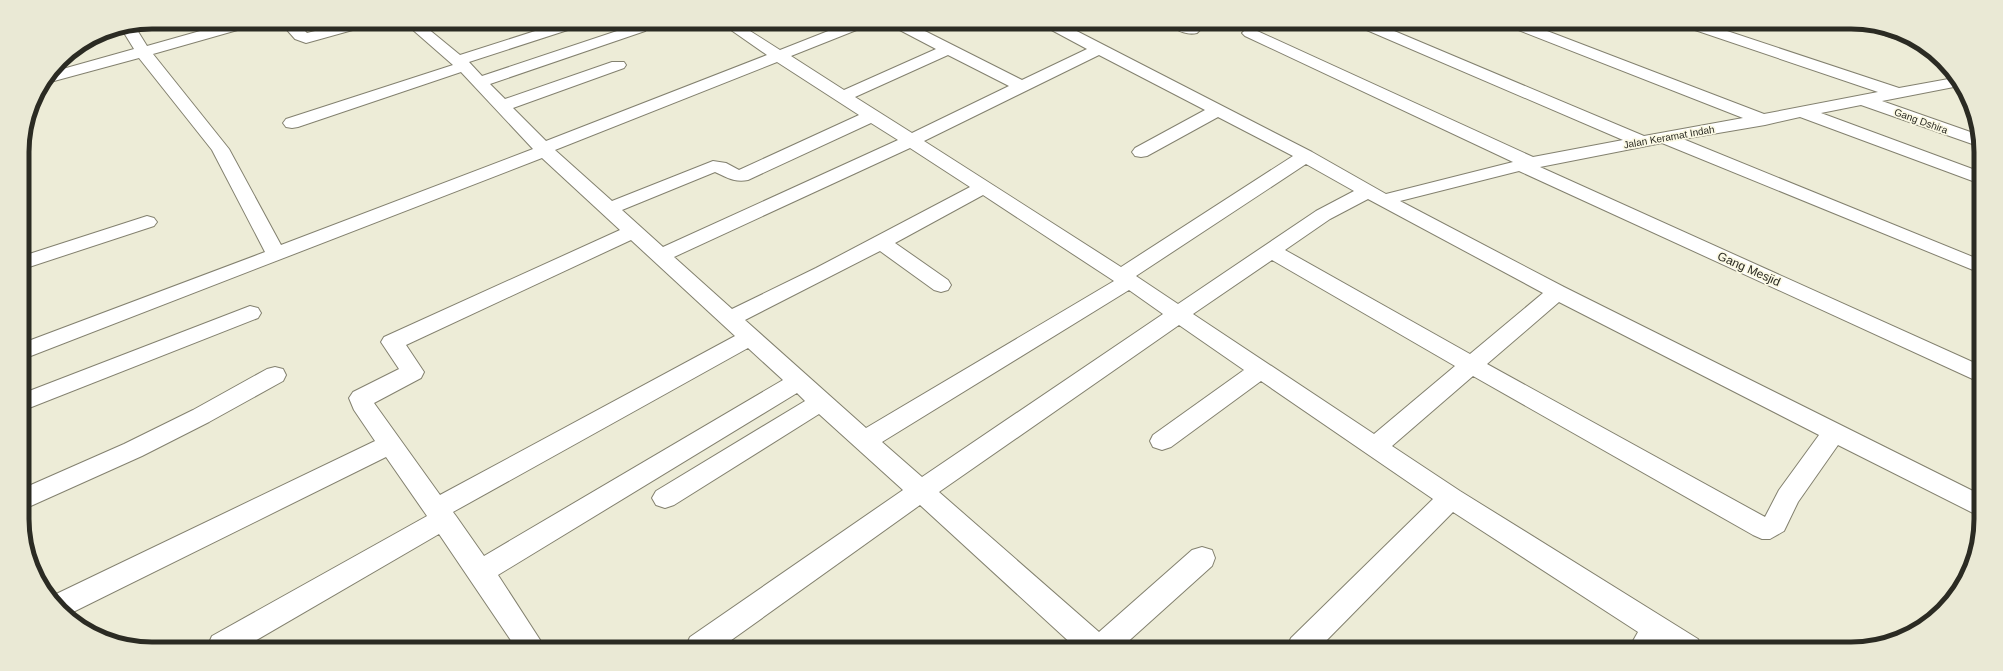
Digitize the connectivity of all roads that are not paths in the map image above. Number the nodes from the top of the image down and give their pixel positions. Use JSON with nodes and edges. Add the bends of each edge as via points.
{"nodes":[{"id":1,"x":225,"y":29,"type":"edge"},
{"id":2,"x":294,"y":29,"type":"edge"},
{"id":3,"x":338,"y":29,"type":"edge"},
{"id":4,"x":419,"y":29,"type":"edge"},
{"id":5,"x":558,"y":29,"type":"edge"},
{"id":6,"x":637,"y":29,"type":"edge"},
{"id":7,"x":736,"y":29,"type":"edge"},
{"id":8,"x":846,"y":29,"type":"edge"},
{"id":9,"x":909,"y":29,"type":"edge"},
{"id":10,"x":1069,"y":29,"type":"edge"},
{"id":11,"x":1376,"y":29,"type":"edge"},
{"id":12,"x":1528,"y":29,"type":"edge"},
{"id":13,"x":1706,"y":29,"type":"edge"},
{"id":14,"x":130,"y":31,"type":"edge"},
{"id":15,"x":1250,"y":33,"type":"dead end"},
{"id":16,"x":948,"y":49,"type":"junction"},
{"id":17,"x":1099,"y":49,"type":"junction"},
{"id":18,"x":143,"y":52,"type":"junction"},
{"id":19,"x":777,"y":56,"type":"junction"},
{"id":20,"x":461,"y":64,"type":"junction"},
{"id":21,"x":618,"y":65,"type":"dead end"},
{"id":22,"x":55,"y":76,"type":"edge"},
{"id":23,"x":480,"y":82,"type":"junction"},
{"id":24,"x":1953,"y":83,"type":"edge"},
{"id":25,"x":1020,"y":86,"type":"junction"},
{"id":26,"x":1898,"y":94,"type":"junction"},
{"id":27,"x":842,"y":97,"type":"junction"},
{"id":28,"x":1864,"y":100,"type":"junction"},
{"id":29,"x":502,"y":106,"type":"junction"},
{"id":30,"x":1217,"y":111,"type":"junction"},
{"id":31,"x":1803,"y":112,"type":"junction"},
{"id":32,"x":871,"y":116,"type":"junction"},
{"id":33,"x":1766,"y":120,"type":"junction"},
{"id":34,"x":292,"y":124,"type":"dead end"},
{"id":35,"x":1664,"y":138,"type":"junction"},
{"id":36,"x":1973,"y":139,"type":"edge"},
{"id":37,"x":910,"y":141,"type":"junction"},
{"id":38,"x":1642,"y":142,"type":"junction"},
{"id":39,"x":544,"y":150,"type":"junction"},
{"id":40,"x":1141,"y":152,"type":"dead end"},
{"id":41,"x":1306,"y":156,"type":"junction"},
{"id":42,"x":1526,"y":164,"type":"junction"},
{"id":43,"x":1974,"y":176,"type":"edge"},
{"id":44,"x":983,"y":188,"type":"junction"},
{"id":45,"x":1376,"y":195,"type":"junction"},
{"id":46,"x":609,"y":209,"type":"junction"},
{"id":47,"x":147,"y":222,"type":"dead end"},
{"id":48,"x":633,"y":232,"type":"junction"},
{"id":49,"x":880,"y":242,"type":"junction"},
{"id":50,"x":1271,"y":251,"type":"junction"},
{"id":51,"x":276,"y":254,"type":"junction"},
{"id":52,"x":661,"y":256,"type":"junction"},
{"id":53,"x":29,"y":261,"type":"edge"},
{"id":54,"x":1974,"y":264,"type":"edge"},
{"id":55,"x":1125,"y":279,"type":"junction"},
{"id":56,"x":941,"y":285,"type":"dead end"},
{"id":57,"x":1557,"y":292,"type":"junction"},
{"id":58,"x":250,"y":313,"type":"dead end"},
{"id":59,"x":1180,"y":315,"type":"junction"},
{"id":60,"x":730,"y":319,"type":"junction"},
{"id":61,"x":750,"y":337,"type":"junction"},
{"id":62,"x":29,"y":350,"type":"edge"},
{"id":63,"x":1471,"y":366,"type":"junction"},
{"id":64,"x":1261,"y":369,"type":"junction"},
{"id":65,"x":1974,"y":372,"type":"edge"},
{"id":66,"x":275,"y":375,"type":"dead end"},
{"id":67,"x":798,"y":382,"type":"junction"},
{"id":68,"x":29,"y":400,"type":"edge"},
{"id":69,"x":821,"y":402,"type":"junction"},
{"id":70,"x":1834,"y":433,"type":"junction"},
{"id":71,"x":864,"y":441,"type":"junction"},
{"id":72,"x":1162,"y":441,"type":"dead end"},
{"id":73,"x":390,"y":444,"type":"junction"},
{"id":74,"x":1376,"y":446,"type":"junction"},
{"id":75,"x":921,"y":491,"type":"junction"},
{"id":76,"x":29,"y":497,"type":"edge"},
{"id":77,"x":665,"y":498,"type":"dead end"},
{"id":78,"x":1451,"y":498,"type":"junction"},
{"id":79,"x":1974,"y":503,"type":"edge"},
{"id":80,"x":440,"y":514,"type":"junction"},
{"id":81,"x":1202,"y":558,"type":"dead end"},
{"id":82,"x":481,"y":571,"type":"junction"},
{"id":83,"x":63,"y":604,"type":"edge"},
{"id":84,"x":1650,"y":639,"type":"edge"},
{"id":85,"x":227,"y":642,"type":"edge"},
{"id":86,"x":527,"y":642,"type":"edge"},
{"id":87,"x":706,"y":642,"type":"edge"},
{"id":88,"x":1089,"y":642,"type":"edge"},
{"id":89,"x":1108,"y":642,"type":"edge"},
{"id":90,"x":1306,"y":642,"type":"edge"},
{"id":91,"x":1663,"y":642,"type":"edge"}],
"edges":[{"from":1,"to":18,"type":"street"},
{"from":2,"to":3,"type":"street","via":[[306,38]]},
{"from":4,"to":20,"type":"street"},
{"from":5,"to":20,"type":"street"},
{"from":6,"to":23,"type":"street"},
{"from":7,"to":19,"type":"street"},
{"from":8,"to":19,"type":"street"},
{"from":9,"to":16,"type":"street"},
{"from":10,"to":17,"type":"street"},
{"from":11,"to":38,"type":"street"},
{"from":12,"to":33,"type":"street"},
{"from":13,"to":26,"type":"street"},
{"from":14,"to":18,"type":"street"},
{"from":15,"to":42,"type":"street","name":"Gang Mesjid"},
{"from":16,"to":25,"type":"street"},
{"from":16,"to":27,"type":"street"},
{"from":17,"to":25,"type":"street"},
{"from":17,"to":30,"type":"street"},
{"from":18,"to":22,"type":"street"},
{"from":18,"to":51,"type":"street","via":[[220,149]]},
{"from":19,"to":27,"type":"street"},
{"from":19,"to":39,"type":"street"},
{"from":20,"to":23,"type":"street"},
{"from":20,"to":34,"type":"street"},
{"from":21,"to":29,"type":"street"},
{"from":23,"to":29,"type":"street"},
{"from":24,"to":26,"type":"street","name":"Jalan Keramat Indah"},
{"from":25,"to":37,"type":"street"},
{"from":26,"to":28,"type":"street","name":"Jalan Keramat Indah"},
{"from":27,"to":32,"type":"street"},
{"from":28,"to":31,"type":"street","name":"Jalan Keramat Indah"},
{"from":28,"to":36,"type":"street","name":"Gang Dshira"},
{"from":29,"to":39,"type":"street"},
{"from":30,"to":40,"type":"street"},
{"from":30,"to":41,"type":"street"},
{"from":31,"to":33,"type":"street","name":"Jalan Keramat Indah"},
{"from":31,"to":43,"type":"street"},
{"from":32,"to":37,"type":"street"},
{"from":32,"to":46,"type":"street","via":[[741,176],[735,176],[718,166],[713,166]]},
{"from":33,"to":35,"type":"street","name":"Jalan Keramat Indah"},
{"from":35,"to":38,"type":"street","name":"Jalan Keramat Indah"},
{"from":35,"to":54,"type":"street"},
{"from":37,"to":44,"type":"street"},
{"from":37,"to":52,"type":"street"},
{"from":38,"to":42,"type":"street","name":"Jalan Keramat Indah"},
{"from":39,"to":46,"type":"street"},
{"from":39,"to":51,"type":"street"},
{"from":41,"to":45,"type":"street"},
{"from":41,"to":55,"type":"street"},
{"from":42,"to":45,"type":"street","name":"Jalan Keramat Indah"},
{"from":42,"to":65,"type":"street","name":"Gang Mesjid"},
{"from":44,"to":49,"type":"street"},
{"from":44,"to":55,"type":"street"},
{"from":45,"to":50,"type":"street","name":"Jalan Keramat Indah","via":[[1323,215]]},
{"from":45,"to":57,"type":"street"},
{"from":46,"to":48,"type":"street"},
{"from":47,"to":53,"type":"street"},
{"from":48,"to":52,"type":"street"},
{"from":48,"to":73,"type":"street","via":[[392,342],[413,372],[361,398],[362,404]]},
{"from":49,"to":56,"type":"street"},
{"from":49,"to":60,"type":"street"},
{"from":50,"to":59,"type":"street","name":"Jalan Keramat Indah"},
{"from":50,"to":63,"type":"street"},
{"from":51,"to":62,"type":"street"},
{"from":52,"to":60,"type":"street"},
{"from":55,"to":59,"type":"street"},
{"from":55,"to":71,"type":"street"},
{"from":57,"to":63,"type":"street"},
{"from":57,"to":70,"type":"street"},
{"from":58,"to":68,"type":"street"},
{"from":59,"to":64,"type":"street"},
{"from":59,"to":75,"type":"street","name":"Jalan Keramat Indah"},
{"from":60,"to":61,"type":"street"},
{"from":61,"to":67,"type":"street"},
{"from":61,"to":80,"type":"street"},
{"from":63,"to":70,"type":"street","via":[[1762,528],[1770,528],[1775,524],[1788,497]]},
{"from":63,"to":74,"type":"street"},
{"from":64,"to":72,"type":"street"},
{"from":64,"to":74,"type":"street"},
{"from":66,"to":76,"type":"street","via":[[133,450]]},
{"from":67,"to":69,"type":"street"},
{"from":67,"to":82,"type":"street"},
{"from":69,"to":71,"type":"street"},
{"from":69,"to":77,"type":"street"},
{"from":70,"to":79,"type":"street"},
{"from":71,"to":75,"type":"street"},
{"from":73,"to":80,"type":"street"},
{"from":73,"to":83,"type":"street"},
{"from":74,"to":78,"type":"street"},
{"from":75,"to":87,"type":"street","name":"Jalan Keramat Indah"},
{"from":75,"to":88,"type":"street"},
{"from":78,"to":84,"type":"street"},
{"from":78,"to":90,"type":"street"},
{"from":80,"to":82,"type":"street"},
{"from":80,"to":85,"type":"street"},
{"from":81,"to":89,"type":"street"},
{"from":82,"to":86,"type":"street"},
{"from":84,"to":91,"type":"street"}]}
